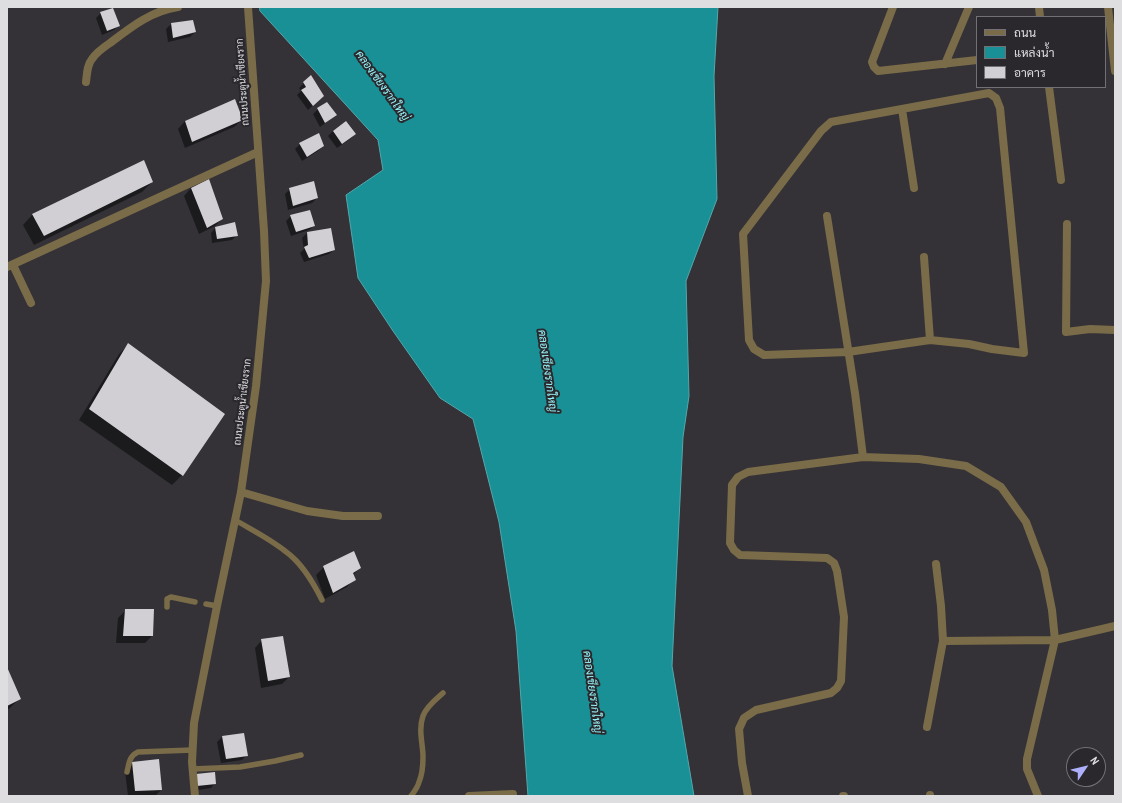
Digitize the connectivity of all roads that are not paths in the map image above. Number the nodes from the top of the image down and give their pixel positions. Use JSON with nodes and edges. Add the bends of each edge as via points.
{"nodes":[{"id":1,"x":178,"y":7,"type":"edge"},
{"id":2,"x":248,"y":7,"type":"edge"},
{"id":3,"x":893,"y":7,"type":"edge"},
{"id":4,"x":969,"y":7,"type":"edge"},
{"id":5,"x":1108,"y":7,"type":"edge"},
{"id":6,"x":1111,"y":45,"type":"edge"},
{"id":7,"x":976,"y":60,"type":"edge"},
{"id":8,"x":945,"y":64,"type":"junction"},
{"id":9,"x":1115,"y":71,"type":"edge"},
{"id":10,"x":86,"y":82,"type":"dead end"},
{"id":11,"x":1049,"y":88,"type":"edge"},
{"id":12,"x":902,"y":109,"type":"junction"},
{"id":13,"x":258,"y":152,"type":"junction"},
{"id":14,"x":1061,"y":180,"type":"dead end"},
{"id":15,"x":914,"y":188,"type":"dead end"},
{"id":16,"x":828,"y":216,"type":"dead end"},
{"id":17,"x":1067,"y":224,"type":"dead end"},
{"id":18,"x":924,"y":257,"type":"dead end"},
{"id":19,"x":10,"y":266,"type":"edge"},
{"id":20,"x":32,"y":303,"type":"dead end"},
{"id":21,"x":1115,"y":330,"type":"edge"},
{"id":22,"x":930,"y":340,"type":"junction"},
{"id":23,"x":848,"y":352,"type":"junction"},
{"id":24,"x":863,"y":457,"type":"junction"},
{"id":25,"x":241,"y":492,"type":"junction"},
{"id":26,"x":378,"y":516,"type":"dead end"},
{"id":27,"x":235,"y":520,"type":"junction"},
{"id":28,"x":936,"y":564,"type":"dead end"},
{"id":29,"x":322,"y":600,"type":"dead end"},
{"id":30,"x":195,"y":602,"type":"dead end"},
{"id":31,"x":206,"y":604,"type":"dead end"},
{"id":32,"x":217,"y":606,"type":"junction"},
{"id":33,"x":167,"y":607,"type":"dead end"},
{"id":34,"x":1115,"y":626,"type":"edge"},
{"id":35,"x":1055,"y":640,"type":"junction"},
{"id":36,"x":943,"y":641,"type":"junction"},
{"id":37,"x":443,"y":693,"type":"dead end"},
{"id":38,"x":927,"y":727,"type":"dead end"},
{"id":39,"x":193,"y":750,"type":"junction"},
{"id":40,"x":301,"y":755,"type":"dead end"},
{"id":41,"x":192,"y":769,"type":"junction"},
{"id":42,"x":127,"y":772,"type":"dead end"},
{"id":43,"x":514,"y":794,"type":"dead end"},
{"id":44,"x":195,"y":796,"type":"edge"},
{"id":45,"x":411,"y":796,"type":"edge"},
{"id":46,"x":469,"y":796,"type":"edge"},
{"id":47,"x":748,"y":796,"type":"edge"},
{"id":48,"x":1038,"y":796,"type":"edge"}],
"edges":[{"from":1,"to":10,"type":"street","via":[[150,16],[106,46],[92,59],[87,69]]},
{"from":2,"to":13,"type":"street","name":"ถนนประตูน้ำเชียงราก"},
{"from":3,"to":8,"type":"street","via":[[872,62],[874,67],[878,71]]},
{"from":4,"to":8,"type":"street"},
{"from":5,"to":6,"type":"street"},
{"from":6,"to":9,"type":"street"},
{"from":7,"to":8,"type":"street"},
{"from":11,"to":14,"type":"street"},
{"from":12,"to":15,"type":"street"},
{"from":12,"to":22,"type":"street","via":[[988,93],[996,98],[1000,108],[1024,353]]},
{"from":12,"to":23,"type":"street","via":[[831,122],[821,131],[743,234],[749,340],[754,349],[764,355]]},
{"from":13,"to":19,"type":"street"},
{"from":13,"to":25,"type":"street","name":"ถนนประตูน้ำเชียงราก","via":[[266,281],[256,386]]},
{"from":16,"to":23,"type":"street"},
{"from":17,"to":21,"type":"street","via":[[1066,332],[1090,329]]},
{"from":18,"to":22,"type":"street"},
{"from":19,"to":20,"type":"street"},
{"from":22,"to":23,"type":"street"},
{"from":23,"to":24,"type":"street"},
{"from":24,"to":35,"type":"street","via":[[919,459],[966,466],[1001,486],[1026,522],[1044,570]]},
{"from":24,"to":47,"type":"street","via":[[748,472],[738,477],[732,485],[730,543],[734,550],[740,555],[828,558],[834,563],[837,571],[844,617],[841,680],[838,688],[831,693],[756,710],[744,718],[739,729]]},
{"from":25,"to":26,"type":"street","via":[[306,511],[342,516]]},
{"from":25,"to":27,"type":"street","name":"ถนนประตูน้ำเชียงราก"},
{"from":27,"to":29,"type":"lane","via":[[286,551],[300,564]]},
{"from":27,"to":32,"type":"street","name":"ถนนประตูน้ำเชียงราก"},
{"from":28,"to":36,"type":"street"},
{"from":30,"to":33,"type":"lane","via":[[171,597],[166,601]]},
{"from":31,"to":32,"type":"lane"},
{"from":32,"to":39,"type":"street","name":"ถนนประตูน้ำเชียงราก","via":[[194,723]]},
{"from":34,"to":35,"type":"street"},
{"from":35,"to":36,"type":"street"},
{"from":35,"to":48,"type":"street","via":[[1026,759],[1027,769]]},
{"from":36,"to":38,"type":"street"},
{"from":37,"to":45,"type":"lane","via":[[423,716],[421,773],[419,783]]},
{"from":39,"to":41,"type":"street","name":"ถนนประตูน้ำเชียงราก"},
{"from":39,"to":42,"type":"lane","via":[[138,752],[129,762]]},
{"from":40,"to":41,"type":"lane","via":[[240,767]]},
{"from":41,"to":44,"type":"street","name":"ถนนประตูน้ำเชียงราก"},
{"from":43,"to":46,"type":"street"}]}
